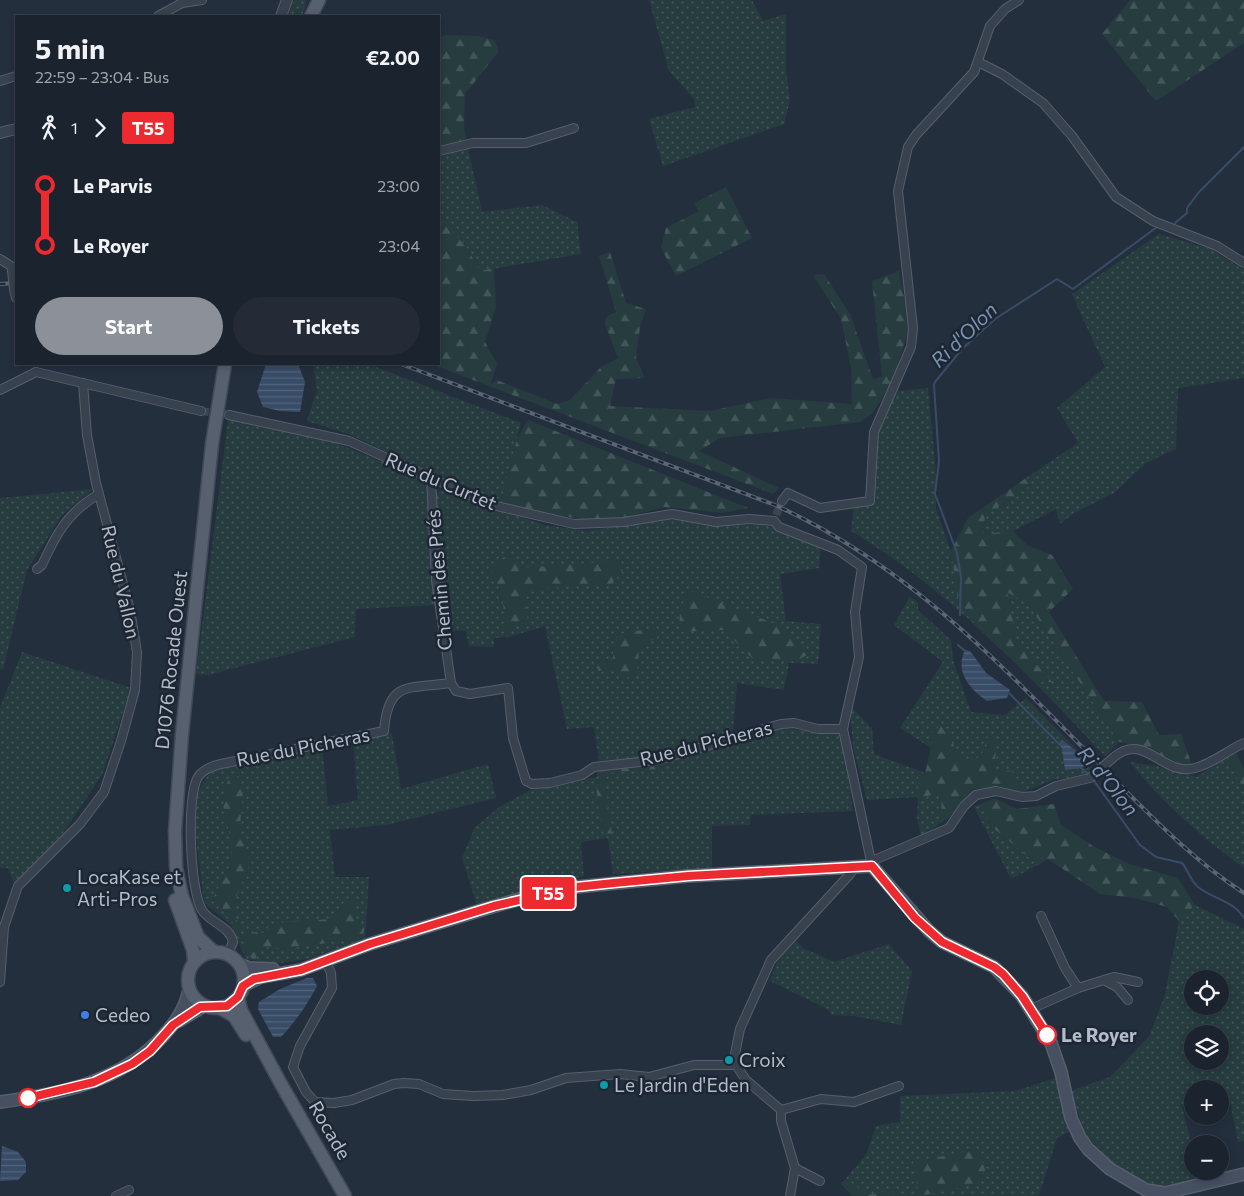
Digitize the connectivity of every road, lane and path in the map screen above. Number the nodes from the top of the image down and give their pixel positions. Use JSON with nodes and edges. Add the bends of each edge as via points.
{"nodes":[{"id":1,"x":202,"y":0,"type":"edge"},
{"id":2,"x":287,"y":0,"type":"edge"},
{"id":3,"x":317,"y":0,"type":"edge"},
{"id":4,"x":1019,"y":0,"type":"edge"},
{"id":5,"x":160,"y":15,"type":"edge"},
{"id":6,"x":281,"y":15,"type":"edge"},
{"id":7,"x":311,"y":15,"type":"edge"},
{"id":8,"x":978,"y":62,"type":"junction"},
{"id":9,"x":15,"y":76,"type":"edge"},
{"id":10,"x":0,"y":81,"type":"edge"},
{"id":11,"x":574,"y":128,"type":"dead end"},
{"id":12,"x":15,"y":129,"type":"edge"},
{"id":13,"x":0,"y":133,"type":"edge"},
{"id":14,"x":440,"y":151,"type":"edge"},
{"id":15,"x":0,"y":259,"type":"edge"},
{"id":16,"x":1244,"y":263,"type":"edge"},
{"id":17,"x":13,"y":268,"type":"edge"},
{"id":18,"x":15,"y":294,"type":"edge"},
{"id":19,"x":38,"y":365,"type":"edge"},
{"id":20,"x":225,"y":365,"type":"edge"},
{"id":21,"x":36,"y":372,"type":"junction"},
{"id":22,"x":83,"y":383,"type":"junction"},
{"id":23,"x":0,"y":390,"type":"edge"},
{"id":24,"x":201,"y":410,"type":"tunnel mouth"},
{"id":25,"x":229,"y":415,"type":"tunnel mouth"},
{"id":26,"x":431,"y":476,"type":"junction"},
{"id":27,"x":99,"y":494,"type":"junction"},
{"id":28,"x":782,"y":501,"type":"dead end"},
{"id":29,"x":37,"y":568,"type":"dead end"},
{"id":30,"x":451,"y":683,"type":"junction"},
{"id":31,"x":843,"y":729,"type":"junction"},
{"id":32,"x":182,"y":734,"type":"junction"},
{"id":33,"x":1244,"y":743,"type":"edge"},
{"id":34,"x":872,"y":864,"type":"junction"},
{"id":35,"x":853,"y":868,"type":"junction"},
{"id":36,"x":1041,"y":916,"type":"dead end"},
{"id":37,"x":2,"y":928,"type":"edge"},
{"id":38,"x":213,"y":951,"type":"junction"},
{"id":39,"x":228,"y":954,"type":"junction"},
{"id":40,"x":325,"y":960,"type":"junction"},
{"id":41,"x":194,"y":962,"type":"junction"},
{"id":42,"x":239,"y":964,"type":"junction"},
{"id":43,"x":312,"y":964,"type":"junction"},
{"id":44,"x":1104,"y":980,"type":"junction"},
{"id":45,"x":0,"y":982,"type":"edge"},
{"id":46,"x":1138,"y":982,"type":"dead end"},
{"id":47,"x":1078,"y":988,"type":"junction"},
{"id":48,"x":189,"y":990,"type":"junction"},
{"id":49,"x":241,"y":992,"type":"junction"},
{"id":50,"x":1128,"y":1000,"type":"dead end"},
{"id":51,"x":204,"y":1006,"type":"junction"},
{"id":52,"x":220,"y":1008,"type":"junction"},
{"id":53,"x":1030,"y":1009,"type":"junction"},
{"id":54,"x":173,"y":1025,"type":"junction"},
{"id":55,"x":736,"y":1065,"type":"junction"},
{"id":56,"x":281,"y":1084,"type":"junction"},
{"id":57,"x":899,"y":1086,"type":"dead end"},
{"id":58,"x":0,"y":1096,"type":"edge"},
{"id":59,"x":13,"y":1100,"type":"junction"},
{"id":60,"x":0,"y":1102,"type":"edge"},
{"id":61,"x":781,"y":1110,"type":"junction"},
{"id":62,"x":795,"y":1168,"type":"junction"},
{"id":63,"x":1244,"y":1174,"type":"edge"},
{"id":64,"x":820,"y":1181,"type":"dead end"},
{"id":65,"x":129,"y":1190,"type":"dead end"},
{"id":66,"x":1145,"y":1193,"type":"edge"},
{"id":67,"x":116,"y":1196,"type":"edge"},
{"id":68,"x":345,"y":1196,"type":"edge"},
{"id":69,"x":790,"y":1196,"type":"edge"}],
"edges":[{"from":1,"to":5,"type":"street","via":[[182,3]]},
{"from":2,"to":6,"type":"street"},
{"from":3,"to":7,"type":"main road"},
{"from":4,"to":8,"type":"street","via":[[1005,9],[990,26]]},
{"from":8,"to":16,"type":"street","via":[[1002,74],[1043,103],[1072,136],[1116,197],[1153,221],[1218,246]]},
{"from":8,"to":28,"type":"street","via":[[974,72],[916,134],[908,147],[898,191],[913,328],[911,347],[874,432],[870,501],[820,508],[788,493]]},
{"from":9,"to":10,"type":"street"},
{"from":11,"to":14,"type":"street","via":[[526,143],[473,143]]},
{"from":12,"to":13,"type":"street"},
{"from":15,"to":17,"type":"street"},
{"from":17,"to":18,"type":"street","bridge":true},
{"from":19,"to":21,"type":"street"},
{"from":20,"to":32,"type":"main road","name":"D1076 Rocade Ouest","via":[[213,435]]},
{"from":21,"to":22,"type":"street"},
{"from":21,"to":23,"type":"street"},
{"from":22,"to":24,"type":"street"},
{"from":22,"to":27,"type":"street","name":"Rue du Vallon","via":[[87,435]]},
{"from":25,"to":26,"type":"street","name":"Rue du Curtet","via":[[349,441]]},
{"from":26,"to":30,"type":"street","name":"Chemin des Prés","via":[[436,580]]},
{"from":26,"to":31,"type":"street","name":"Rue du Curtet","via":[[492,505],[574,524],[624,522],[672,514],[716,522],[775,518],[779,527],[838,550],[862,567],[855,612],[859,657]]},
{"from":27,"to":29,"type":"street","via":[[82,505],[57,533],[42,565]]},
{"from":27,"to":37,"type":"street","name":"Rue du Vallon","via":[[130,610],[137,652],[134,690],[104,792],[80,824],[18,886]]},
{"from":30,"to":31,"type":"street","name":"Rue du Picheras","via":[[456,691],[470,694],[508,688],[513,738],[526,781],[532,784],[582,775],[594,767],[658,760],[781,724]]},
{"from":30,"to":39,"type":"street","name":"Rue du Picheras","via":[[402,690],[391,698],[385,713],[384,731],[220,764],[209,767],[198,777],[190,827],[198,899],[207,915],[232,937]]},
{"from":31,"to":34,"type":"street"},
{"from":32,"to":38,"type":"main road","name":"D1076 Rocade Ouest","via":[[175,831],[176,867],[182,896],[198,937]]},
{"from":32,"to":41,"type":"main road","via":[[174,779],[168,854],[180,919],[193,950]]},
{"from":33,"to":34,"type":"street","bridge":true,"via":[[1195,768],[1174,768],[1140,749],[1128,748],[1090,778],[1056,786],[1036,796],[996,792],[976,795],[949,828]]},
{"from":34,"to":35,"type":"main road"},
{"from":34,"to":53,"type":"main road","via":[[929,931],[942,942],[994,967]]},
{"from":35,"to":40,"type":"main road","via":[[688,876],[576,887],[494,906]]},
{"from":35,"to":55,"type":"street","via":[[771,960],[740,1029],[734,1059]]},
{"from":36,"to":47,"type":"street"},
{"from":37,"to":45,"type":"street","name":"Rue du Vallon"},
{"from":38,"to":39,"type":"main road"},
{"from":38,"to":41,"type":"main road","via":[[199,956]]},
{"from":39,"to":42,"type":"main road"},
{"from":40,"to":43,"type":"main road"},
{"from":40,"to":55,"type":"street","via":[[331,973],[332,988],[300,1046],[293,1067],[315,1102],[352,1100],[404,1083],[419,1084],[439,1093],[503,1095],[566,1078],[620,1074],[649,1077],[694,1065]]},
{"from":41,"to":48,"type":"main road","via":[[188,975]]},
{"from":42,"to":43,"type":"main road","via":[[261,969]]},
{"from":42,"to":49,"type":"main road","via":[[244,978]]},
{"from":43,"to":49,"type":"main road","via":[[290,973],[261,977]]},
{"from":44,"to":46,"type":"street","via":[[1114,977]]},
{"from":44,"to":47,"type":"street"},
{"from":44,"to":50,"type":"street","via":[[1117,987]]},
{"from":47,"to":53,"type":"street"},
{"from":48,"to":51,"type":"main road"},
{"from":48,"to":54,"type":"main road","via":[[186,1006]]},
{"from":49,"to":52,"type":"main road","via":[[233,1002]]},
{"from":49,"to":56,"type":"main road","name":"Rocade","via":[[241,1010]]},
{"from":51,"to":52,"type":"main road"},
{"from":51,"to":54,"type":"main road"},
{"from":52,"to":56,"type":"main road","name":"Rocade","via":[[234,1016]]},
{"from":53,"to":66,"type":"main road","via":[[1047,1035],[1055,1055],[1071,1118],[1080,1138],[1110,1169]]},
{"from":54,"to":59,"type":"main road","via":[[150,1051],[115,1073],[69,1089]]},
{"from":55,"to":61,"type":"street","via":[[746,1080]]},
{"from":56,"to":68,"type":"main road","name":"Rocade"},
{"from":57,"to":61,"type":"street","via":[[854,1102],[822,1099]]},
{"from":58,"to":59,"type":"main road"},
{"from":59,"to":60,"type":"main road"},
{"from":61,"to":62,"type":"street"},
{"from":62,"to":64,"type":"street"},
{"from":62,"to":69,"type":"street"},
{"from":63,"to":66,"type":"main road","via":[[1165,1193]]},
{"from":65,"to":67,"type":"street"}]}
